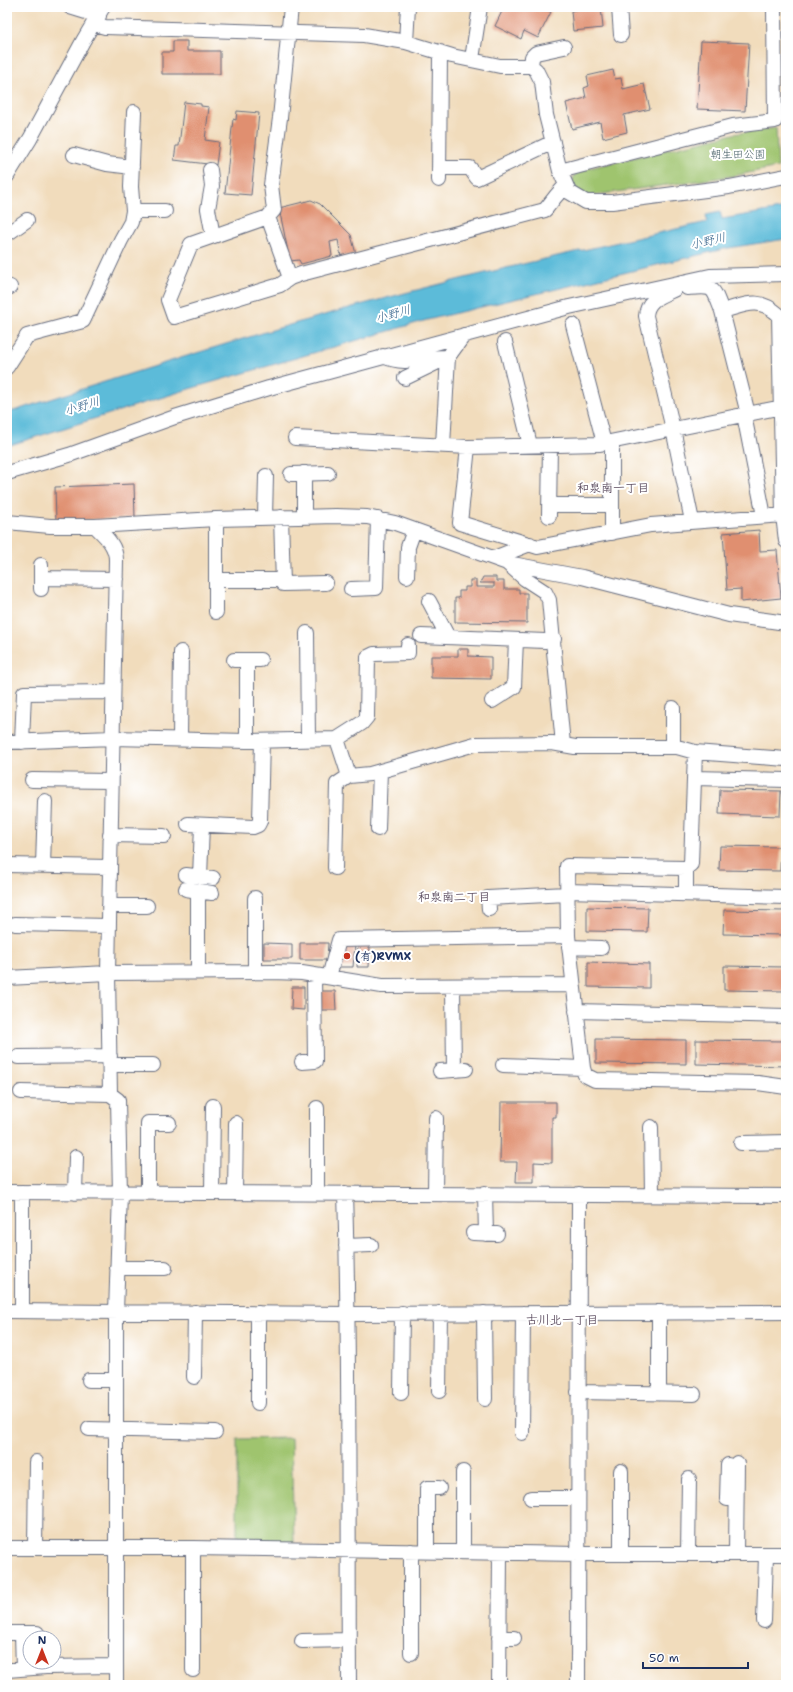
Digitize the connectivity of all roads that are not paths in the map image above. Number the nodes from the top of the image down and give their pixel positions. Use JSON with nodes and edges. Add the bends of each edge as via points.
{"nodes":[{"id":1,"x":70,"y":7,"type":"edge"},
{"id":2,"x":291,"y":7,"type":"edge"},
{"id":3,"x":408,"y":7,"type":"edge"},
{"id":4,"x":480,"y":7,"type":"edge"},
{"id":5,"x":619,"y":7,"type":"edge"},
{"id":6,"x":774,"y":7,"type":"edge"},
{"id":7,"x":99,"y":16,"type":"edge"},
{"id":8,"x":290,"y":32,"type":"junction"},
{"id":9,"x":621,"y":35,"type":"dead end"},
{"id":10,"x":406,"y":42,"type":"junction"},
{"id":11,"x":564,"y":47,"type":"dead end"},
{"id":12,"x":440,"y":52,"type":"junction"},
{"id":13,"x":472,"y":59,"type":"junction"},
{"id":14,"x":531,"y":66,"type":"junction"},
{"id":15,"x":134,"y":112,"type":"dead end"},
{"id":16,"x":780,"y":120,"type":"edge"},
{"id":17,"x":553,"y":142,"type":"junction"},
{"id":18,"x":74,"y":155,"type":"dead end"},
{"id":19,"x":132,"y":168,"type":"junction"},
{"id":20,"x":210,"y":170,"type":"dead end"},
{"id":21,"x":560,"y":171,"type":"junction"},
{"id":22,"x":7,"y":176,"type":"edge"},
{"id":23,"x":786,"y":176,"type":"edge"},
{"id":24,"x":566,"y":185,"type":"junction"},
{"id":25,"x":133,"y":211,"type":"junction"},
{"id":26,"x":165,"y":211,"type":"dead end"},
{"id":27,"x":268,"y":217,"type":"junction"},
{"id":28,"x":27,"y":220,"type":"dead end"},
{"id":29,"x":7,"y":234,"type":"edge"},
{"id":30,"x":213,"y":236,"type":"junction"},
{"id":31,"x":786,"y":274,"type":"edge"},
{"id":32,"x":290,"y":278,"type":"junction"},
{"id":33,"x":674,"y":287,"type":"junction"},
{"id":34,"x":722,"y":311,"type":"junction"},
{"id":35,"x":573,"y":325,"type":"dead end"},
{"id":36,"x":464,"y":335,"type":"junction"},
{"id":37,"x":505,"y":342,"type":"dead end"},
{"id":38,"x":383,"y":356,"type":"junction"},
{"id":39,"x":448,"y":357,"type":"junction"},
{"id":40,"x":8,"y":364,"type":"edge"},
{"id":41,"x":405,"y":378,"type":"dead end"},
{"id":42,"x":782,"y":407,"type":"junction"},
{"id":43,"x":746,"y":414,"type":"junction"},
{"id":44,"x":673,"y":429,"type":"junction"},
{"id":45,"x":295,"y":438,"type":"dead end"},
{"id":46,"x":608,"y":442,"type":"junction"},
{"id":47,"x":443,"y":445,"type":"junction"},
{"id":48,"x":530,"y":445,"type":"junction"},
{"id":49,"x":550,"y":445,"type":"junction"},
{"id":50,"x":468,"y":447,"type":"junction"},
{"id":51,"x":7,"y":473,"type":"edge"},
{"id":52,"x":328,"y":473,"type":"dead end"},
{"id":53,"x":266,"y":476,"type":"dead end"},
{"id":54,"x":612,"y":505,"type":"junction"},
{"id":55,"x":783,"y":515,"type":"junction"},
{"id":56,"x":281,"y":516,"type":"junction"},
{"id":57,"x":304,"y":516,"type":"junction"},
{"id":58,"x":764,"y":516,"type":"junction"},
{"id":59,"x":265,"y":517,"type":"junction"},
{"id":60,"x":216,"y":519,"type":"junction"},
{"id":61,"x":378,"y":519,"type":"junction"},
{"id":62,"x":692,"y":521,"type":"junction"},
{"id":63,"x":7,"y":522,"type":"edge"},
{"id":64,"x":95,"y":526,"type":"junction"},
{"id":65,"x":414,"y":530,"type":"junction"},
{"id":66,"x":612,"y":532,"type":"junction"},
{"id":67,"x":786,"y":541,"type":"edge"},
{"id":68,"x":530,"y":544,"type":"junction"},
{"id":69,"x":494,"y":558,"type":"junction"},
{"id":70,"x":507,"y":563,"type":"junction"},
{"id":71,"x":407,"y":576,"type":"dead end"},
{"id":72,"x":41,"y":577,"type":"dead end"},
{"id":73,"x":116,"y":579,"type":"junction"},
{"id":74,"x":217,"y":580,"type":"junction"},
{"id":75,"x":282,"y":580,"type":"junction"},
{"id":76,"x":326,"y":582,"type":"dead end"},
{"id":77,"x":351,"y":589,"type":"dead end"},
{"id":78,"x":429,"y":601,"type":"dead end"},
{"id":79,"x":216,"y":612,"type":"dead end"},
{"id":80,"x":786,"y":623,"type":"edge"},
{"id":81,"x":307,"y":633,"type":"dead end"},
{"id":82,"x":421,"y":636,"type":"dead end"},
{"id":83,"x":448,"y":637,"type":"junction"},
{"id":84,"x":554,"y":639,"type":"junction"},
{"id":85,"x":516,"y":640,"type":"junction"},
{"id":86,"x":408,"y":644,"type":"dead end"},
{"id":87,"x":181,"y":652,"type":"dead end"},
{"id":88,"x":247,"y":660,"type":"dead end"},
{"id":89,"x":112,"y":692,"type":"junction"},
{"id":90,"x":492,"y":701,"type":"dead end"},
{"id":91,"x":673,"y":708,"type":"dead end"},
{"id":92,"x":112,"y":738,"type":"junction"},
{"id":93,"x":180,"y":739,"type":"junction"},
{"id":94,"x":337,"y":739,"type":"junction"},
{"id":95,"x":308,"y":740,"type":"junction"},
{"id":96,"x":247,"y":741,"type":"junction"},
{"id":97,"x":262,"y":741,"type":"junction"},
{"id":98,"x":7,"y":742,"type":"edge"},
{"id":99,"x":22,"y":742,"type":"junction"},
{"id":100,"x":563,"y":744,"type":"junction"},
{"id":101,"x":673,"y":748,"type":"junction"},
{"id":102,"x":695,"y":752,"type":"junction"},
{"id":103,"x":786,"y":759,"type":"edge"},
{"id":104,"x":380,"y":771,"type":"junction"},
{"id":105,"x":349,"y":776,"type":"junction"},
{"id":106,"x":694,"y":778,"type":"junction"},
{"id":107,"x":32,"y":780,"type":"dead end"},
{"id":108,"x":786,"y":780,"type":"edge"},
{"id":109,"x":111,"y":781,"type":"junction"},
{"id":110,"x":45,"y":801,"type":"dead end"},
{"id":111,"x":378,"y":829,"type":"dead end"},
{"id":112,"x":110,"y":835,"type":"junction"},
{"id":113,"x":164,"y":836,"type":"dead end"},
{"id":114,"x":7,"y":865,"type":"edge"},
{"id":115,"x":43,"y":866,"type":"junction"},
{"id":116,"x":109,"y":867,"type":"junction"},
{"id":117,"x":335,"y":868,"type":"dead end"},
{"id":118,"x":686,"y":868,"type":"junction"},
{"id":119,"x":190,"y":885,"type":"junction"},
{"id":120,"x":567,"y":892,"type":"junction"},
{"id":121,"x":212,"y":893,"type":"dead end"},
{"id":122,"x":686,"y":894,"type":"junction"},
{"id":123,"x":786,"y":897,"type":"edge"},
{"id":124,"x":255,"y":898,"type":"dead end"},
{"id":125,"x":109,"y":906,"type":"junction"},
{"id":126,"x":147,"y":906,"type":"dead end"},
{"id":127,"x":489,"y":908,"type":"dead end"},
{"id":128,"x":15,"y":924,"type":"dead end"},
{"id":129,"x":108,"y":926,"type":"junction"},
{"id":130,"x":568,"y":942,"type":"junction"},
{"id":131,"x":601,"y":948,"type":"dead end"},
{"id":132,"x":198,"y":972,"type":"junction"},
{"id":133,"x":255,"y":972,"type":"junction"},
{"id":134,"x":108,"y":973,"type":"junction"},
{"id":135,"x":314,"y":975,"type":"junction"},
{"id":136,"x":329,"y":977,"type":"junction"},
{"id":137,"x":7,"y":978,"type":"edge"},
{"id":138,"x":573,"y":985,"type":"junction"},
{"id":139,"x":453,"y":986,"type":"junction"},
{"id":140,"x":576,"y":1011,"type":"junction"},
{"id":141,"x":786,"y":1016,"type":"edge"},
{"id":142,"x":18,"y":1056,"type":"dead end"},
{"id":143,"x":110,"y":1061,"type":"junction"},
{"id":144,"x":302,"y":1062,"type":"dead end"},
{"id":145,"x":503,"y":1065,"type":"dead end"},
{"id":146,"x":583,"y":1068,"type":"junction"},
{"id":147,"x":144,"y":1070,"type":"dead end"},
{"id":148,"x":453,"y":1070,"type":"dead end"},
{"id":149,"x":786,"y":1087,"type":"edge"},
{"id":150,"x":21,"y":1092,"type":"dead end"},
{"id":151,"x":110,"y":1094,"type":"junction"},
{"id":152,"x":213,"y":1106,"type":"dead end"},
{"id":153,"x":312,"y":1117,"type":"dead end"},
{"id":154,"x":436,"y":1118,"type":"dead end"},
{"id":155,"x":169,"y":1123,"type":"dead end"},
{"id":156,"x":236,"y":1124,"type":"dead end"},
{"id":157,"x":652,"y":1127,"type":"dead end"},
{"id":158,"x":786,"y":1142,"type":"edge"},
{"id":159,"x":742,"y":1143,"type":"dead end"},
{"id":160,"x":76,"y":1157,"type":"dead end"},
{"id":161,"x":7,"y":1192,"type":"edge"},
{"id":162,"x":22,"y":1192,"type":"junction"},
{"id":163,"x":75,"y":1193,"type":"junction"},
{"id":164,"x":120,"y":1193,"type":"junction"},
{"id":165,"x":148,"y":1193,"type":"junction"},
{"id":166,"x":212,"y":1193,"type":"junction"},
{"id":167,"x":235,"y":1193,"type":"junction"},
{"id":168,"x":316,"y":1193,"type":"junction"},
{"id":169,"x":345,"y":1193,"type":"junction"},
{"id":170,"x":435,"y":1193,"type":"junction"},
{"id":171,"x":486,"y":1193,"type":"junction"},
{"id":172,"x":579,"y":1194,"type":"junction"},
{"id":173,"x":652,"y":1194,"type":"junction"},
{"id":174,"x":786,"y":1196,"type":"edge"},
{"id":175,"x":485,"y":1234,"type":"dead end"},
{"id":176,"x":371,"y":1245,"type":"dead end"},
{"id":177,"x":346,"y":1246,"type":"junction"},
{"id":178,"x":117,"y":1268,"type":"junction"},
{"id":179,"x":165,"y":1268,"type":"dead end"},
{"id":180,"x":7,"y":1311,"type":"edge"},
{"id":181,"x":22,"y":1311,"type":"junction"},
{"id":182,"x":116,"y":1312,"type":"junction"},
{"id":183,"x":195,"y":1312,"type":"junction"},
{"id":184,"x":579,"y":1312,"type":"junction"},
{"id":185,"x":659,"y":1312,"type":"junction"},
{"id":186,"x":786,"y":1312,"type":"edge"},
{"id":187,"x":258,"y":1313,"type":"junction"},
{"id":188,"x":402,"y":1313,"type":"junction"},
{"id":189,"x":440,"y":1313,"type":"junction"},
{"id":190,"x":484,"y":1313,"type":"junction"},
{"id":191,"x":523,"y":1313,"type":"junction"},
{"id":192,"x":348,"y":1314,"type":"junction"},
{"id":193,"x":194,"y":1377,"type":"dead end"},
{"id":194,"x":89,"y":1380,"type":"dead end"},
{"id":195,"x":116,"y":1380,"type":"junction"},
{"id":196,"x":439,"y":1391,"type":"dead end"},
{"id":197,"x":578,"y":1392,"type":"junction"},
{"id":198,"x":401,"y":1393,"type":"dead end"},
{"id":199,"x":659,"y":1394,"type":"junction"},
{"id":200,"x":694,"y":1394,"type":"dead end"},
{"id":201,"x":485,"y":1399,"type":"dead end"},
{"id":202,"x":258,"y":1403,"type":"dead end"},
{"id":203,"x":89,"y":1429,"type":"dead end"},
{"id":204,"x":116,"y":1430,"type":"junction"},
{"id":205,"x":215,"y":1432,"type":"dead end"},
{"id":206,"x":522,"y":1433,"type":"dead end"},
{"id":207,"x":36,"y":1462,"type":"dead end"},
{"id":208,"x":732,"y":1464,"type":"dead end"},
{"id":209,"x":621,"y":1471,"type":"dead end"},
{"id":210,"x":463,"y":1472,"type":"dead end"},
{"id":211,"x":689,"y":1479,"type":"dead end"},
{"id":212,"x":438,"y":1488,"type":"dead end"},
{"id":213,"x":531,"y":1498,"type":"dead end"},
{"id":214,"x":578,"y":1498,"type":"junction"},
{"id":215,"x":7,"y":1548,"type":"edge"},
{"id":216,"x":34,"y":1548,"type":"junction"},
{"id":217,"x":193,"y":1548,"type":"junction"},
{"id":218,"x":115,"y":1549,"type":"junction"},
{"id":219,"x":348,"y":1551,"type":"junction"},
{"id":220,"x":411,"y":1552,"type":"junction"},
{"id":221,"x":427,"y":1552,"type":"junction"},
{"id":222,"x":463,"y":1552,"type":"junction"},
{"id":223,"x":500,"y":1553,"type":"junction"},
{"id":224,"x":578,"y":1554,"type":"junction"},
{"id":225,"x":621,"y":1554,"type":"junction"},
{"id":226,"x":688,"y":1554,"type":"junction"},
{"id":227,"x":731,"y":1554,"type":"junction"},
{"id":228,"x":766,"y":1554,"type":"junction"},
{"id":229,"x":786,"y":1554,"type":"edge"},
{"id":230,"x":764,"y":1621,"type":"dead end"},
{"id":231,"x":7,"y":1633,"type":"edge"},
{"id":232,"x":22,"y":1633,"type":"edge"},
{"id":233,"x":499,"y":1638,"type":"junction"},
{"id":234,"x":514,"y":1638,"type":"dead end"},
{"id":235,"x":348,"y":1640,"type":"junction"},
{"id":236,"x":302,"y":1641,"type":"dead end"},
{"id":237,"x":411,"y":1652,"type":"dead end"},
{"id":238,"x":116,"y":1666,"type":"junction"},
{"id":239,"x":62,"y":1668,"type":"edge"},
{"id":240,"x":22,"y":1669,"type":"edge"},
{"id":241,"x":7,"y":1670,"type":"edge"},
{"id":242,"x":193,"y":1670,"type":"dead end"},
{"id":243,"x":116,"y":1685,"type":"edge"},
{"id":244,"x":349,"y":1685,"type":"edge"},
{"id":245,"x":499,"y":1685,"type":"edge"},
{"id":246,"x":578,"y":1685,"type":"edge"}],
"edges":[{"from":1,"to":7,"type":"street"},
{"from":2,"to":8,"type":"street"},
{"from":3,"to":10,"type":"street"},
{"from":4,"to":13,"type":"street"},
{"from":5,"to":9,"type":"street"},
{"from":6,"to":16,"type":"street"},
{"from":7,"to":8,"type":"street","via":[[105,27]]},
{"from":7,"to":22,"type":"street"},
{"from":8,"to":10,"type":"street","via":[[364,35]]},
{"from":8,"to":27,"type":"street","via":[[271,185],[274,210]]},
{"from":10,"to":12,"type":"street"},
{"from":11,"to":14,"type":"street","via":[[536,53],[532,57]]},
{"from":12,"to":13,"type":"street"},
{"from":12,"to":17,"type":"street","via":[[440,174],[470,168],[477,178]]},
{"from":13,"to":14,"type":"street","via":[[500,66]]},
{"from":14,"to":17,"type":"street","via":[[542,82]]},
{"from":15,"to":19,"type":"street"},
{"from":16,"to":21,"type":"street","via":[[733,126]]},
{"from":17,"to":21,"type":"street"},
{"from":18,"to":19,"type":"street"},
{"from":19,"to":25,"type":"street"},
{"from":20,"to":30,"type":"street","via":[[212,186],[208,209]]},
{"from":21,"to":24,"type":"street"},
{"from":23,"to":24,"type":"street","via":[[729,187],[612,202],[586,202],[569,192]]},
{"from":24,"to":32,"type":"street","via":[[545,210]]},
{"from":25,"to":26,"type":"street"},
{"from":25,"to":40,"type":"street","via":[[132,222],[83,321],[27,336]]},
{"from":27,"to":30,"type":"street"},
{"from":27,"to":32,"type":"street"},
{"from":28,"to":29,"type":"street"},
{"from":30,"to":32,"type":"street","via":[[191,244],[168,300],[174,317],[280,285]]},
{"from":31,"to":33,"type":"street","via":[[710,276]]},
{"from":33,"to":34,"type":"street","via":[[708,286],[714,290]]},
{"from":33,"to":36,"type":"street","via":[[569,307]]},
{"from":33,"to":44,"type":"street","via":[[653,300],[647,307],[646,316]]},
{"from":34,"to":42,"type":"street","via":[[755,302],[763,303],[779,315]]},
{"from":34,"to":43,"type":"street"},
{"from":35,"to":46,"type":"street"},
{"from":36,"to":38,"type":"street"},
{"from":36,"to":39,"type":"street"},
{"from":37,"to":48,"type":"street"},
{"from":38,"to":39,"type":"street","via":[[406,362],[431,357]]},
{"from":38,"to":51,"type":"street","via":[[175,417],[69,455]]},
{"from":39,"to":41,"type":"street"},
{"from":39,"to":47,"type":"street"},
{"from":42,"to":43,"type":"street"},
{"from":42,"to":55,"type":"street"},
{"from":43,"to":44,"type":"street"},
{"from":43,"to":58,"type":"street"},
{"from":44,"to":46,"type":"street"},
{"from":44,"to":62,"type":"street"},
{"from":45,"to":47,"type":"street"},
{"from":46,"to":49,"type":"street"},
{"from":46,"to":54,"type":"street"},
{"from":47,"to":50,"type":"street"},
{"from":48,"to":49,"type":"street"},
{"from":48,"to":50,"type":"street"},
{"from":49,"to":54,"type":"street","via":[[550,510]]},
{"from":50,"to":68,"type":"street","via":[[460,523]]},
{"from":52,"to":57,"type":"street","via":[[297,473]]},
{"from":53,"to":59,"type":"street"},
{"from":54,"to":66,"type":"street"},
{"from":55,"to":58,"type":"street"},
{"from":55,"to":67,"type":"street"},
{"from":56,"to":57,"type":"street"},
{"from":56,"to":59,"type":"street"},
{"from":56,"to":75,"type":"street"},
{"from":57,"to":61,"type":"street"},
{"from":58,"to":62,"type":"street"},
{"from":59,"to":60,"type":"street"},
{"from":60,"to":64,"type":"street"},
{"from":60,"to":74,"type":"street"},
{"from":61,"to":65,"type":"street"},
{"from":61,"to":77,"type":"street","via":[[376,588]]},
{"from":62,"to":66,"type":"street"},
{"from":63,"to":64,"type":"street","via":[[50,526]]},
{"from":64,"to":73,"type":"street","via":[[116,552]]},
{"from":65,"to":69,"type":"street"},
{"from":65,"to":71,"type":"street","via":[[408,547]]},
{"from":66,"to":68,"type":"street","via":[[538,547]]},
{"from":68,"to":69,"type":"street"},
{"from":69,"to":70,"type":"street"},
{"from":70,"to":80,"type":"street","via":[[582,577],[730,615]]},
{"from":70,"to":84,"type":"street","via":[[545,592],[551,608]]},
{"from":72,"to":73,"type":"street"},
{"from":73,"to":89,"type":"street"},
{"from":74,"to":75,"type":"street"},
{"from":74,"to":79,"type":"street"},
{"from":75,"to":76,"type":"street","via":[[283,584]]},
{"from":78,"to":83,"type":"street"},
{"from":81,"to":95,"type":"street"},
{"from":82,"to":83,"type":"street"},
{"from":83,"to":85,"type":"street"},
{"from":84,"to":85,"type":"street"},
{"from":84,"to":100,"type":"street"},
{"from":85,"to":90,"type":"street","via":[[514,687]]},
{"from":86,"to":94,"type":"street","via":[[408,653],[374,654],[368,657],[367,717]]},
{"from":87,"to":93,"type":"street"},
{"from":88,"to":96,"type":"street"},
{"from":89,"to":92,"type":"street"},
{"from":89,"to":99,"type":"street","via":[[24,693]]},
{"from":91,"to":101,"type":"street"},
{"from":92,"to":93,"type":"street"},
{"from":92,"to":99,"type":"street"},
{"from":92,"to":109,"type":"street"},
{"from":93,"to":96,"type":"street"},
{"from":94,"to":95,"type":"street"},
{"from":94,"to":105,"type":"street"},
{"from":95,"to":97,"type":"street"},
{"from":96,"to":97,"type":"street"},
{"from":97,"to":119,"type":"street","via":[[260,821],[253,827],[195,824],[207,878]]},
{"from":98,"to":99,"type":"street"},
{"from":100,"to":101,"type":"street","via":[[575,747]]},
{"from":100,"to":104,"type":"street","via":[[475,744]]},
{"from":101,"to":102,"type":"street"},
{"from":102,"to":103,"type":"street"},
{"from":102,"to":106,"type":"street"},
{"from":104,"to":105,"type":"street"},
{"from":104,"to":111,"type":"street"},
{"from":105,"to":117,"type":"street","via":[[337,784]]},
{"from":106,"to":108,"type":"street"},
{"from":106,"to":118,"type":"street","via":[[691,864]]},
{"from":107,"to":109,"type":"street"},
{"from":109,"to":112,"type":"street"},
{"from":110,"to":115,"type":"street"},
{"from":112,"to":113,"type":"street"},
{"from":112,"to":116,"type":"street"},
{"from":114,"to":115,"type":"street"},
{"from":115,"to":116,"type":"street"},
{"from":116,"to":125,"type":"street"},
{"from":118,"to":120,"type":"street","via":[[567,866]]},
{"from":118,"to":122,"type":"street"},
{"from":119,"to":121,"type":"street"},
{"from":119,"to":132,"type":"street"},
{"from":120,"to":122,"type":"street"},
{"from":120,"to":127,"type":"street","via":[[488,898]]},
{"from":120,"to":130,"type":"street"},
{"from":122,"to":123,"type":"street"},
{"from":124,"to":133,"type":"street"},
{"from":125,"to":126,"type":"street"},
{"from":125,"to":129,"type":"street"},
{"from":128,"to":129,"type":"street"},
{"from":129,"to":134,"type":"street"},
{"from":130,"to":131,"type":"street"},
{"from":130,"to":136,"type":"street","via":[[339,940]]},
{"from":130,"to":138,"type":"street"},
{"from":132,"to":133,"type":"street"},
{"from":132,"to":134,"type":"street"},
{"from":133,"to":135,"type":"street"},
{"from":134,"to":137,"type":"street"},
{"from":134,"to":143,"type":"street"},
{"from":135,"to":136,"type":"street"},
{"from":135,"to":144,"type":"street","via":[[315,1061]]},
{"from":136,"to":139,"type":"street","via":[[382,986]]},
{"from":138,"to":139,"type":"street"},
{"from":138,"to":140,"type":"street"},
{"from":139,"to":148,"type":"street"},
{"from":140,"to":141,"type":"street"},
{"from":140,"to":146,"type":"street"},
{"from":142,"to":143,"type":"street"},
{"from":143,"to":147,"type":"street"},
{"from":143,"to":151,"type":"street"},
{"from":145,"to":146,"type":"street"},
{"from":146,"to":149,"type":"street","via":[[585,1075],[595,1080],[758,1083]]},
{"from":150,"to":151,"type":"street"},
{"from":151,"to":164,"type":"street","via":[[118,1100]]},
{"from":152,"to":166,"type":"street"},
{"from":153,"to":168,"type":"street"},
{"from":154,"to":170,"type":"street"},
{"from":155,"to":165,"type":"street","via":[[148,1124]]},
{"from":156,"to":167,"type":"street"},
{"from":157,"to":173,"type":"street"},
{"from":158,"to":159,"type":"street"},
{"from":160,"to":163,"type":"street"},
{"from":161,"to":162,"type":"street"},
{"from":162,"to":163,"type":"street"},
{"from":162,"to":181,"type":"street"},
{"from":163,"to":164,"type":"street"},
{"from":164,"to":165,"type":"street"},
{"from":164,"to":178,"type":"street"},
{"from":165,"to":166,"type":"street"},
{"from":166,"to":167,"type":"street"},
{"from":167,"to":168,"type":"street"},
{"from":168,"to":169,"type":"street"},
{"from":169,"to":170,"type":"street"},
{"from":169,"to":177,"type":"street"},
{"from":170,"to":171,"type":"street"},
{"from":171,"to":172,"type":"street"},
{"from":171,"to":175,"type":"street"},
{"from":172,"to":173,"type":"street"},
{"from":172,"to":184,"type":"street"},
{"from":173,"to":174,"type":"street"},
{"from":176,"to":177,"type":"street"},
{"from":177,"to":192,"type":"street"},
{"from":178,"to":179,"type":"street"},
{"from":178,"to":182,"type":"street"},
{"from":180,"to":181,"type":"street"},
{"from":181,"to":182,"type":"street"},
{"from":182,"to":183,"type":"street"},
{"from":182,"to":195,"type":"street"},
{"from":183,"to":187,"type":"street"},
{"from":183,"to":193,"type":"street"},
{"from":184,"to":185,"type":"street"},
{"from":184,"to":191,"type":"street"},
{"from":184,"to":197,"type":"street"},
{"from":185,"to":186,"type":"street"},
{"from":185,"to":199,"type":"street"},
{"from":187,"to":192,"type":"street"},
{"from":187,"to":202,"type":"street"},
{"from":188,"to":189,"type":"street"},
{"from":188,"to":192,"type":"street"},
{"from":188,"to":198,"type":"street"},
{"from":189,"to":190,"type":"street"},
{"from":189,"to":196,"type":"street"},
{"from":190,"to":191,"type":"street"},
{"from":190,"to":201,"type":"street"},
{"from":191,"to":206,"type":"street"},
{"from":192,"to":219,"type":"street"},
{"from":194,"to":195,"type":"street"},
{"from":195,"to":204,"type":"street"},
{"from":197,"to":199,"type":"street"},
{"from":197,"to":214,"type":"street"},
{"from":199,"to":200,"type":"street"},
{"from":203,"to":204,"type":"street"},
{"from":204,"to":205,"type":"street"},
{"from":204,"to":218,"type":"street"},
{"from":207,"to":216,"type":"street"},
{"from":208,"to":227,"type":"street"},
{"from":209,"to":225,"type":"street"},
{"from":210,"to":222,"type":"street"},
{"from":211,"to":226,"type":"street"},
{"from":212,"to":221,"type":"street","via":[[427,1488]]},
{"from":213,"to":214,"type":"street"},
{"from":214,"to":224,"type":"street"},
{"from":215,"to":216,"type":"street"},
{"from":216,"to":218,"type":"street"},
{"from":217,"to":218,"type":"street"},
{"from":217,"to":219,"type":"street"},
{"from":217,"to":242,"type":"street"},
{"from":218,"to":238,"type":"street"},
{"from":219,"to":220,"type":"street"},
{"from":219,"to":235,"type":"street"},
{"from":220,"to":221,"type":"street"},
{"from":220,"to":237,"type":"street"},
{"from":221,"to":222,"type":"street"},
{"from":222,"to":223,"type":"street"},
{"from":223,"to":224,"type":"street"},
{"from":223,"to":233,"type":"street"},
{"from":224,"to":225,"type":"street"},
{"from":224,"to":246,"type":"street"},
{"from":225,"to":226,"type":"street"},
{"from":226,"to":227,"type":"street"},
{"from":227,"to":228,"type":"street"},
{"from":228,"to":229,"type":"street"},
{"from":228,"to":230,"type":"street"},
{"from":231,"to":232,"type":"street"},
{"from":233,"to":234,"type":"street"},
{"from":233,"to":245,"type":"street"},
{"from":235,"to":236,"type":"street"},
{"from":235,"to":244,"type":"street"},
{"from":238,"to":239,"type":"street"},
{"from":238,"to":243,"type":"street"},
{"from":240,"to":241,"type":"street"}]}
